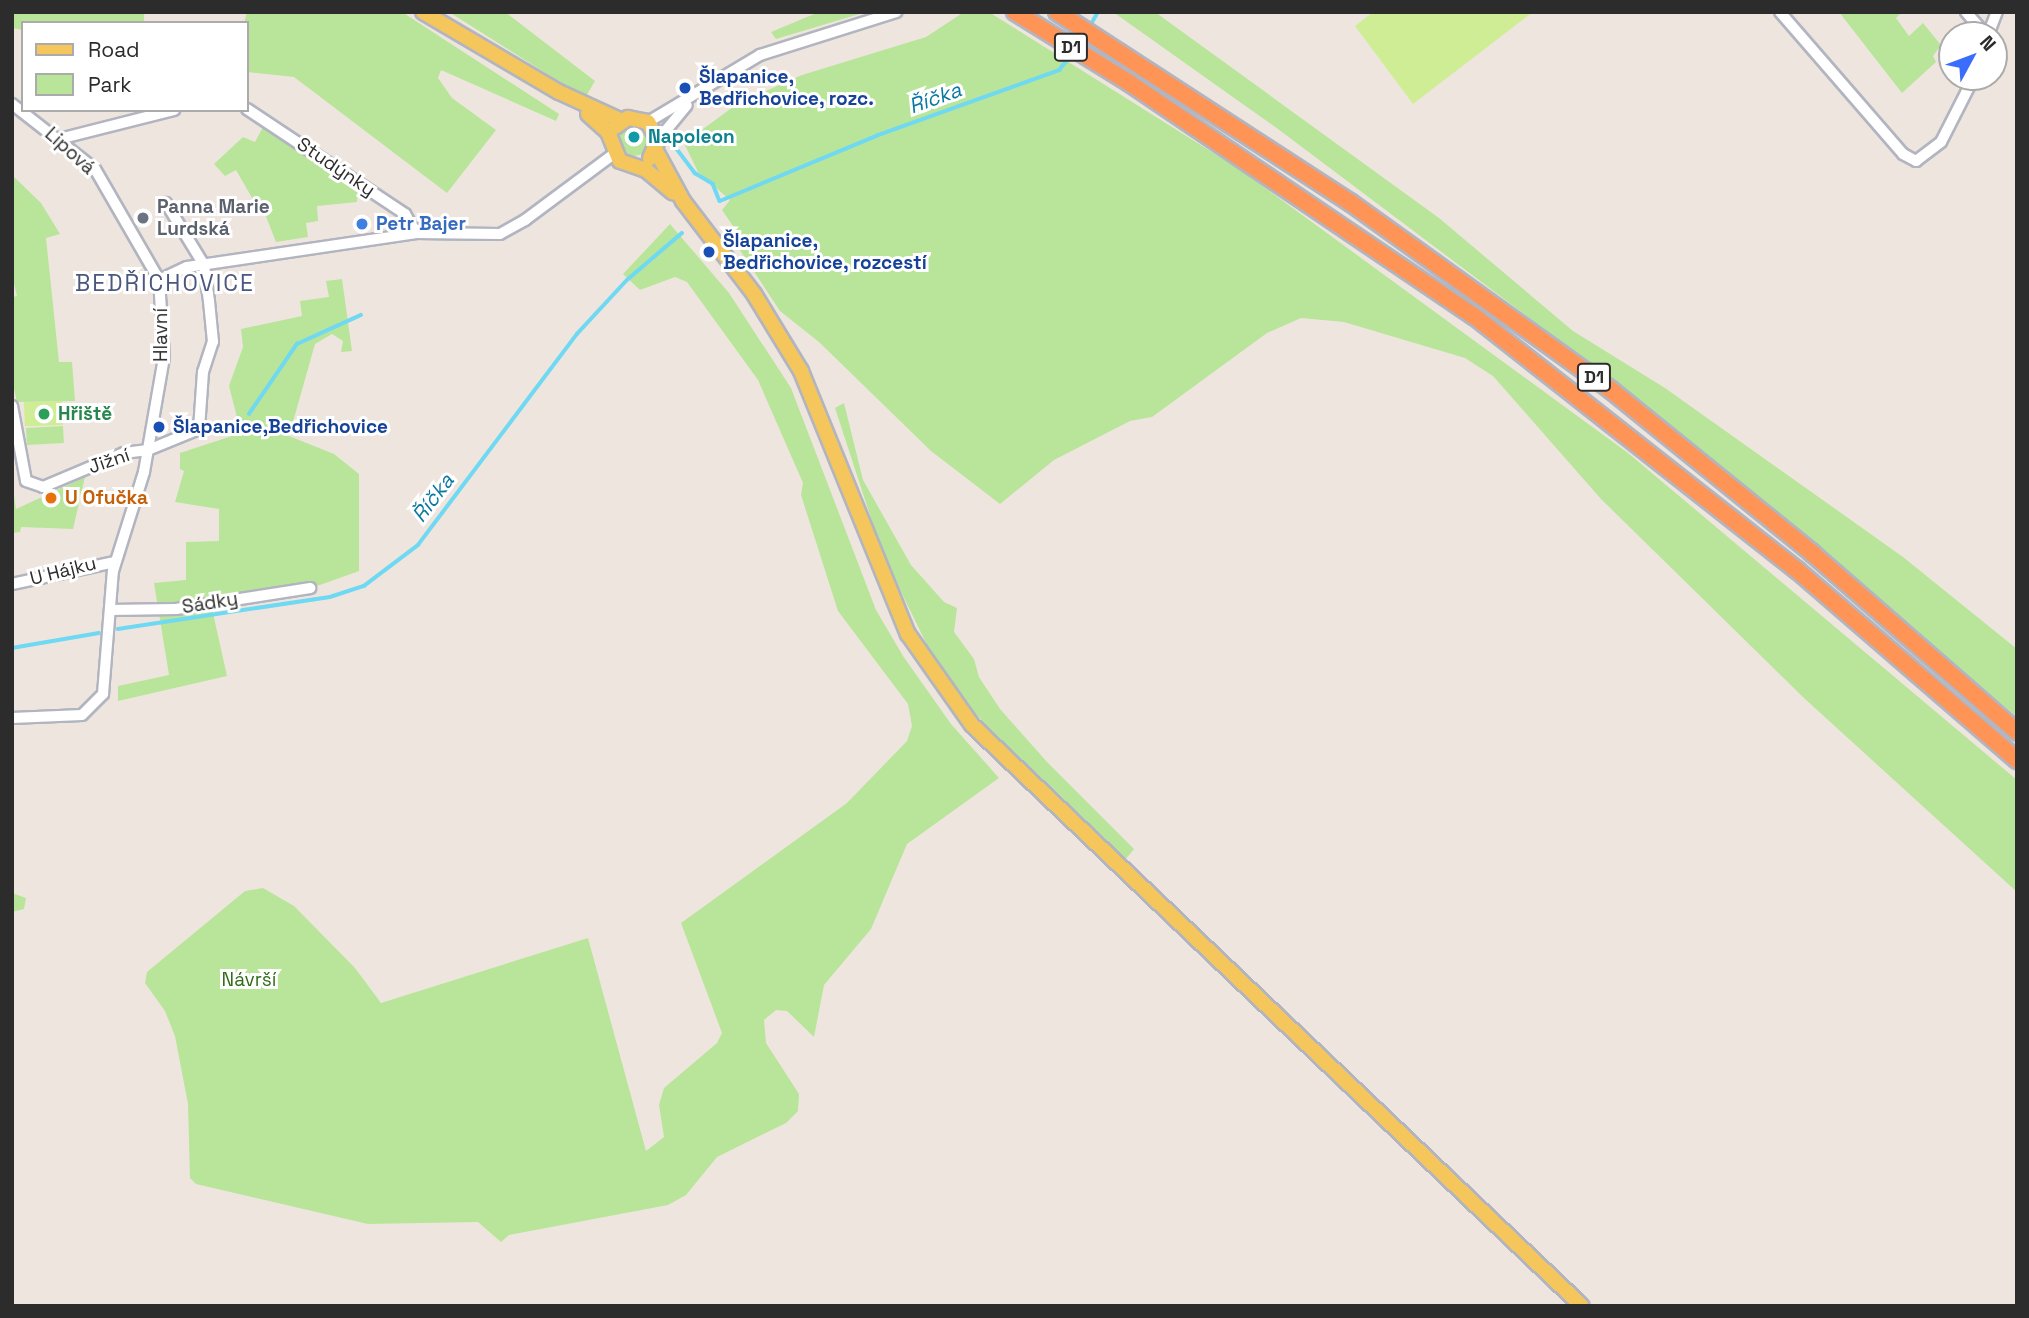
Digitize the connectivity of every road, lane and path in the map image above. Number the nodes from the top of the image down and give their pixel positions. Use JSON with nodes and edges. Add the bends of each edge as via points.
{"nodes":[{"id":1,"x":423,"y":12,"type":"edge"},
{"id":2,"x":896,"y":12,"type":"edge"},
{"id":3,"x":1015,"y":12,"type":"edge"},
{"id":4,"x":1057,"y":12,"type":"edge"},
{"id":5,"x":1780,"y":12,"type":"edge"},
{"id":6,"x":1967,"y":91,"type":"edge"},
{"id":7,"x":559,"y":92,"type":"junction"},
{"id":8,"x":694,"y":98,"type":"junction"},
{"id":9,"x":248,"y":110,"type":"edge"},
{"id":10,"x":23,"y":112,"type":"edge"},
{"id":11,"x":162,"y":112,"type":"edge"},
{"id":12,"x":622,"y":121,"type":"junction"},
{"id":13,"x":648,"y":122,"type":"junction"},
{"id":14,"x":85,"y":135,"type":"junction"},
{"id":15,"x":610,"y":138,"type":"junction"},
{"id":16,"x":59,"y":139,"type":"junction"},
{"id":17,"x":657,"y":146,"type":"junction"},
{"id":18,"x":614,"y":154,"type":"junction"},
{"id":19,"x":82,"y":157,"type":"junction"},
{"id":20,"x":637,"y":165,"type":"junction"},
{"id":21,"x":683,"y":201,"type":"junction"},
{"id":22,"x":166,"y":203,"type":"dead end"},
{"id":23,"x":416,"y":233,"type":"junction"},
{"id":24,"x":204,"y":265,"type":"junction"},
{"id":25,"x":159,"y":280,"type":"junction"},
{"id":26,"x":12,"y":406,"type":"edge"},
{"id":27,"x":148,"y":450,"type":"junction"},
{"id":28,"x":115,"y":562,"type":"junction"},
{"id":29,"x":12,"y":584,"type":"edge"},
{"id":30,"x":310,"y":588,"type":"dead end"},
{"id":31,"x":110,"y":610,"type":"junction"},
{"id":32,"x":12,"y":718,"type":"edge"},
{"id":33,"x":2017,"y":732,"type":"edge"},
{"id":34,"x":2017,"y":760,"type":"edge"},
{"id":35,"x":1581,"y":1306,"type":"edge"}],
"edges":[{"from":1,"to":7,"type":"main road"},
{"from":2,"to":8,"type":"street","via":[[782,45],[737,67]]},
{"from":3,"to":34,"type":"highway","number":"D1","via":[[1128,82],[1485,324],[1797,570]]},
{"from":4,"to":33,"type":"highway","number":"D1","via":[[1351,203],[1611,390],[1812,553]]},
{"from":5,"to":6,"type":"street","via":[[1903,154],[1916,161],[1941,142]]},
{"from":7,"to":12,"type":"main road"},
{"from":7,"to":15,"type":"main road","via":[[604,126]]},
{"from":8,"to":13,"type":"street"},
{"from":8,"to":17,"type":"street"},
{"from":9,"to":23,"type":"street","name":"Studýnky","via":[[405,214]]},
{"from":10,"to":16,"type":"street","name":"Lipová"},
{"from":11,"to":14,"type":"street"},
{"from":12,"to":13,"type":"main road"},
{"from":12,"to":15,"type":"main road"},
{"from":13,"to":17,"type":"main road"},
{"from":14,"to":16,"type":"street"},
{"from":14,"to":19,"type":"street"},
{"from":15,"to":18,"type":"main road"},
{"from":16,"to":19,"type":"street","name":"Lipová"},
{"from":17,"to":20,"type":"main road"},
{"from":17,"to":21,"type":"main road"},
{"from":18,"to":20,"type":"main road"},
{"from":18,"to":23,"type":"street","name":"Hlavní","via":[[525,220],[500,233]]},
{"from":19,"to":25,"type":"street","name":"Lipová","via":[[95,169]]},
{"from":20,"to":21,"type":"main road"},
{"from":21,"to":35,"type":"main road","via":[[754,294],[802,371],[908,634],[972,725]]},
{"from":22,"to":24,"type":"street"},
{"from":23,"to":24,"type":"street","name":"Hlavní"},
{"from":24,"to":25,"type":"street","name":"Hlavní"},
{"from":24,"to":27,"type":"street","via":[[213,342],[203,372],[198,429]]},
{"from":25,"to":27,"type":"street","name":"Hlavní","via":[[164,357]]},
{"from":26,"to":27,"type":"street","name":"Jižní","via":[[26,481],[33,486],[43,487],[124,453]]},
{"from":27,"to":28,"type":"street","name":"Hlavní"},
{"from":28,"to":29,"type":"street","name":"U Hájku"},
{"from":28,"to":31,"type":"street","name":"Hlavní"},
{"from":30,"to":31,"type":"street","name":"Sádky","via":[[176,609]]},
{"from":31,"to":32,"type":"street","name":"Hlavní","via":[[106,683],[100,701],[75,717]]}]}
